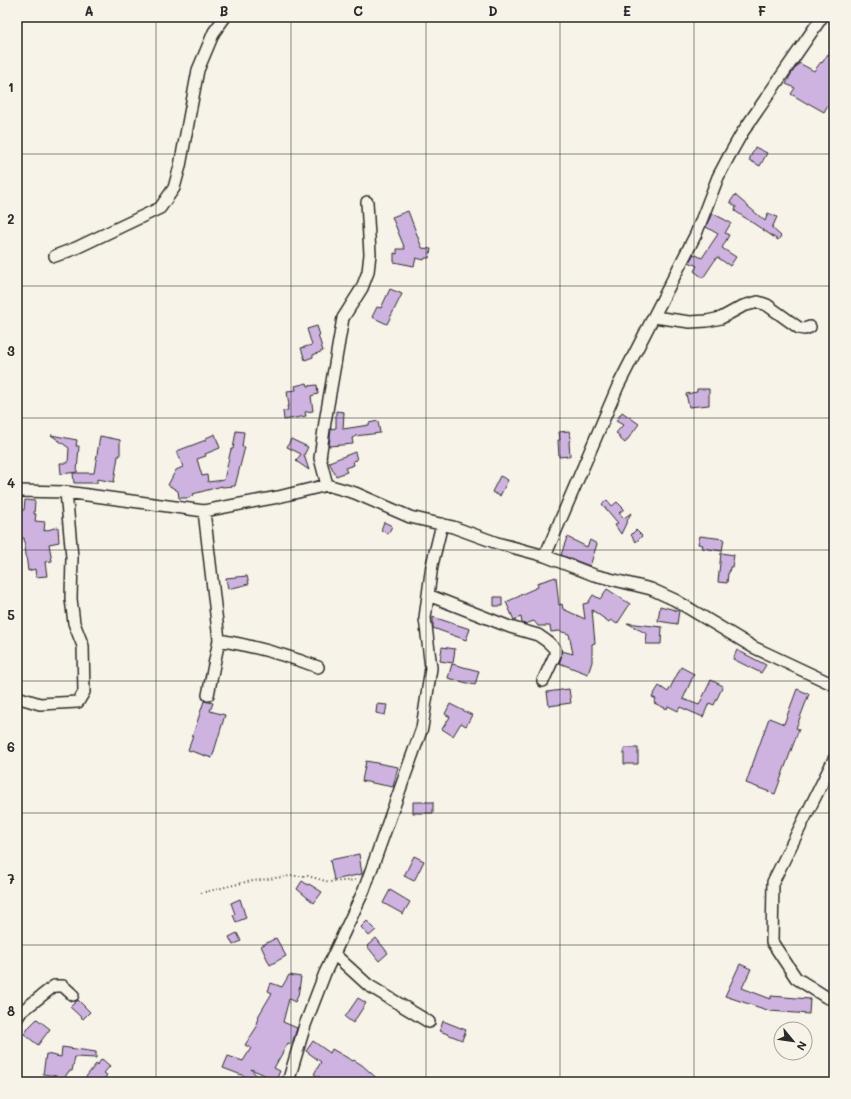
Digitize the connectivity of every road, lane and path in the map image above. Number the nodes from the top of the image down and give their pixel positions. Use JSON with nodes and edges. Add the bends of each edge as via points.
{"nodes":[{"id":1,"x":225,"y":17,"type":"edge"},
{"id":2,"x":822,"y":17,"type":"edge"},
{"id":3,"x":367,"y":202,"type":"dead end"},
{"id":4,"x":55,"y":256,"type":"dead end"},
{"id":5,"x":654,"y":318,"type":"junction"},
{"id":6,"x":810,"y":327,"type":"dead end"},
{"id":7,"x":327,"y":485,"type":"junction"},
{"id":8,"x":17,"y":491,"type":"edge"},
{"id":9,"x":66,"y":492,"type":"junction"},
{"id":10,"x":204,"y":511,"type":"junction"},
{"id":11,"x":442,"y":524,"type":"junction"},
{"id":12,"x":545,"y":556,"type":"junction"},
{"id":13,"x":428,"y":595,"type":"junction"},
{"id":14,"x":219,"y":640,"type":"junction"},
{"id":15,"x":318,"y":667,"type":"dead end"},
{"id":16,"x":543,"y":681,"type":"dead end"},
{"id":17,"x":834,"y":685,"type":"edge"},
{"id":18,"x":208,"y":695,"type":"dead end"},
{"id":19,"x":17,"y":697,"type":"edge"},
{"id":20,"x":834,"y":759,"type":"edge"},
{"id":21,"x":368,"y":879,"type":"junction"},
{"id":22,"x":201,"y":893,"type":"dead end"},
{"id":23,"x":334,"y":954,"type":"junction"},
{"id":24,"x":73,"y":995,"type":"dead end"},
{"id":25,"x":834,"y":1000,"type":"edge"},
{"id":26,"x":17,"y":1018,"type":"edge"},
{"id":27,"x":429,"y":1022,"type":"dead end"},
{"id":28,"x":288,"y":1082,"type":"edge"}],
"edges":[{"from":1,"to":4,"type":"street","via":[[214,32],[198,70],[174,188],[160,208]]},
{"from":2,"to":5,"type":"street","via":[[729,156],[718,177],[701,225]]},
{"from":3,"to":7,"type":"street","via":[[370,254],[368,272],[362,288],[343,318],[324,422],[320,458]]},
{"from":5,"to":6,"type":"street","via":[[707,321],[758,302],[767,305],[798,328]]},
{"from":5,"to":12,"type":"street","via":[[618,386]]},
{"from":7,"to":10,"type":"street"},
{"from":7,"to":11,"type":"street","via":[[355,493],[410,517]]},
{"from":8,"to":9,"type":"street"},
{"from":9,"to":10,"type":"street"},
{"from":9,"to":19,"type":"street","via":[[72,557],[71,600],[74,623],[83,646],[84,692],[78,702],[68,703],[40,704]]},
{"from":10,"to":14,"type":"street"},
{"from":11,"to":12,"type":"street"},
{"from":11,"to":13,"type":"street"},
{"from":12,"to":17,"type":"street","via":[[594,575],[651,588],[753,647]]},
{"from":13,"to":16,"type":"street","via":[[510,627],[538,635],[548,642],[555,649],[555,655]]},
{"from":13,"to":21,"type":"street","via":[[425,618],[431,668],[422,728]]},
{"from":14,"to":15,"type":"street","via":[[287,655]]},
{"from":14,"to":18,"type":"street"},
{"from":20,"to":25,"type":"street","via":[[773,882],[772,942],[796,978]]},
{"from":21,"to":22,"type":"path","via":[[329,882],[308,876],[290,876],[246,882]]},
{"from":21,"to":23,"type":"street"},
{"from":23,"to":27,"type":"street","via":[[368,984]]},
{"from":23,"to":28,"type":"street","via":[[305,1025]]},
{"from":24,"to":26,"type":"street","via":[[63,986],[54,986]]}]}
